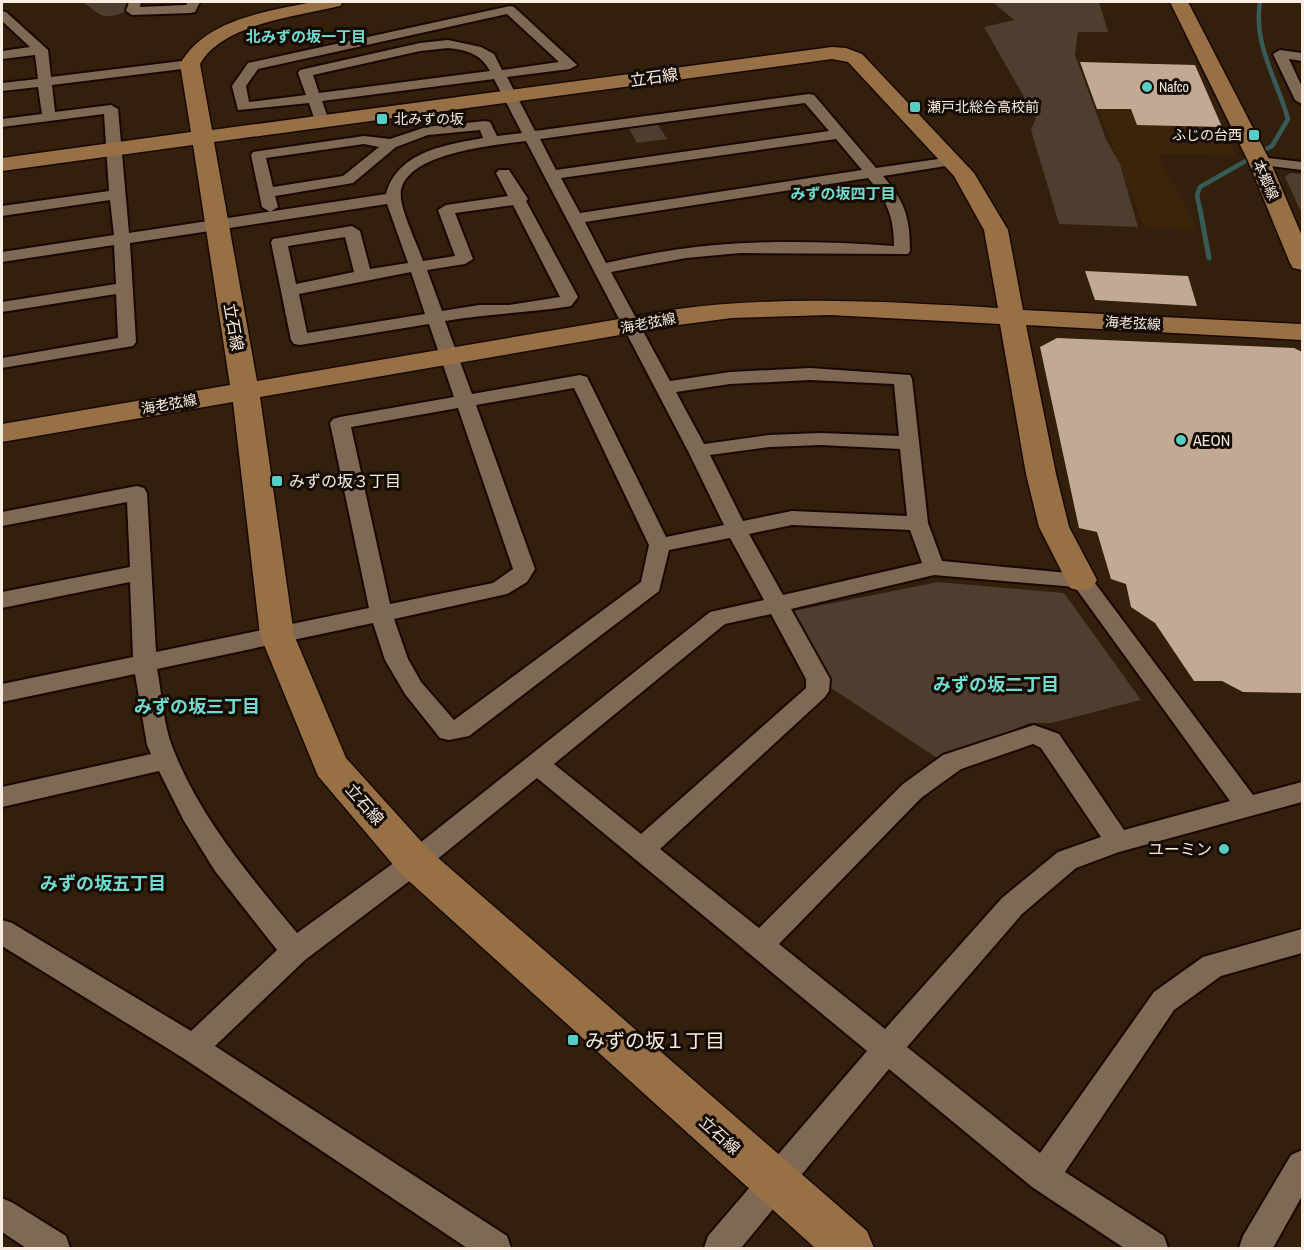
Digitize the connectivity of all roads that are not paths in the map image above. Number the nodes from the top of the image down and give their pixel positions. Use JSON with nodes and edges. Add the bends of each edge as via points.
{"nodes":[{"id":1,"x":135,"y":2,"type":"edge"},
{"id":2,"x":194,"y":2,"type":"edge"},
{"id":3,"x":334,"y":2,"type":"edge"},
{"id":4,"x":1179,"y":2,"type":"edge"},
{"id":5,"x":4,"y":20,"type":"edge"},
{"id":6,"x":41,"y":50,"type":"junction"},
{"id":7,"x":2,"y":55,"type":"edge"},
{"id":8,"x":1302,"y":57,"type":"edge"},
{"id":9,"x":190,"y":64,"type":"junction"},
{"id":10,"x":498,"y":74,"type":"junction"},
{"id":11,"x":46,"y":82,"type":"junction"},
{"id":12,"x":2,"y":87,"type":"edge"},
{"id":13,"x":510,"y":96,"type":"junction"},
{"id":14,"x":313,"y":99,"type":"junction"},
{"id":15,"x":1302,"y":100,"type":"edge"},
{"id":16,"x":50,"y":117,"type":"junction"},
{"id":17,"x":322,"y":121,"type":"junction"},
{"id":18,"x":2,"y":123,"type":"edge"},
{"id":19,"x":839,"y":134,"type":"junction"},
{"id":20,"x":531,"y":137,"type":"junction"},
{"id":21,"x":201,"y":138,"type":"junction"},
{"id":22,"x":492,"y":141,"type":"junction"},
{"id":23,"x":391,"y":144,"type":"junction"},
{"id":24,"x":113,"y":149,"type":"junction"},
{"id":25,"x":1256,"y":156,"type":"junction"},
{"id":26,"x":952,"y":161,"type":"junction"},
{"id":27,"x":2,"y":164,"type":"edge"},
{"id":28,"x":1302,"y":166,"type":"edge"},
{"id":29,"x":504,"y":173,"type":"dead end"},
{"id":30,"x":874,"y":173,"type":"junction"},
{"id":31,"x":551,"y":175,"type":"junction"},
{"id":32,"x":267,"y":193,"type":"junction"},
{"id":33,"x":118,"y":194,"type":"junction"},
{"id":34,"x":393,"y":198,"type":"junction"},
{"id":35,"x":520,"y":200,"type":"junction"},
{"id":36,"x":2,"y":211,"type":"edge"},
{"id":37,"x":271,"y":216,"type":"junction"},
{"id":38,"x":574,"y":219,"type":"junction"},
{"id":39,"x":216,"y":224,"type":"junction"},
{"id":40,"x":122,"y":239,"type":"junction"},
{"id":41,"x":2,"y":257,"type":"edge"},
{"id":42,"x":1302,"y":263,"type":"edge"},
{"id":43,"x":416,"y":266,"type":"junction"},
{"id":44,"x":600,"y":268,"type":"junction"},
{"id":45,"x":363,"y":275,"type":"junction"},
{"id":46,"x":124,"y":288,"type":"junction"},
{"id":47,"x":288,"y":291,"type":"junction"},
{"id":48,"x":2,"y":307,"type":"edge"},
{"id":49,"x":1010,"y":316,"type":"junction"},
{"id":50,"x":435,"y":318,"type":"junction"},
{"id":51,"x":631,"y":327,"type":"junction"},
{"id":52,"x":1302,"y":332,"type":"edge"},
{"id":53,"x":450,"y":356,"type":"junction"},
{"id":54,"x":2,"y":363,"type":"edge"},
{"id":55,"x":664,"y":388,"type":"junction"},
{"id":56,"x":245,"y":391,"type":"junction"},
{"id":57,"x":464,"y":402,"type":"junction"},
{"id":58,"x":2,"y":433,"type":"edge"},
{"id":59,"x":908,"y":443,"type":"junction"},
{"id":60,"x":698,"y":451,"type":"junction"},
{"id":61,"x":2,"y":519,"type":"edge"},
{"id":62,"x":918,"y":523,"type":"junction"},
{"id":63,"x":736,"y":529,"type":"junction"},
{"id":64,"x":660,"y":545,"type":"junction"},
{"id":65,"x":934,"y":568,"type":"junction"},
{"id":66,"x":139,"y":573,"type":"junction"},
{"id":67,"x":1081,"y":580,"type":"junction"},
{"id":68,"x":2,"y":600,"type":"edge"},
{"id":69,"x":778,"y":605,"type":"junction"},
{"id":70,"x":381,"y":613,"type":"junction"},
{"id":71,"x":278,"y":635,"type":"junction"},
{"id":72,"x":145,"y":664,"type":"junction"},
{"id":73,"x":2,"y":693,"type":"edge"},
{"id":74,"x":166,"y":760,"type":"junction"},
{"id":75,"x":537,"y":764,"type":"junction"},
{"id":76,"x":1302,"y":792,"type":"edge"},
{"id":77,"x":2,"y":797,"type":"edge"},
{"id":78,"x":1248,"y":807,"type":"junction"},
{"id":79,"x":1118,"y":842,"type":"junction"},
{"id":80,"x":641,"y":850,"type":"junction"},
{"id":81,"x":415,"y":862,"type":"junction"},
{"id":82,"x":2,"y":932,"type":"edge"},
{"id":83,"x":1302,"y":941,"type":"edge"},
{"id":84,"x":760,"y":945,"type":"junction"},
{"id":85,"x":295,"y":951,"type":"junction"},
{"id":86,"x":193,"y":1048,"type":"junction"},
{"id":87,"x":887,"y":1049,"type":"junction"},
{"id":88,"x":1302,"y":1166,"type":"edge"},
{"id":89,"x":1043,"y":1176,"type":"junction"},
{"id":90,"x":774,"y":1183,"type":"junction"},
{"id":91,"x":2,"y":1214,"type":"edge"},
{"id":92,"x":54,"y":1248,"type":"edge"},
{"id":93,"x":495,"y":1248,"type":"edge"},
{"id":94,"x":720,"y":1248,"type":"edge"},
{"id":95,"x":850,"y":1248,"type":"edge"},
{"id":96,"x":1152,"y":1248,"type":"edge"},
{"id":97,"x":1255,"y":1248,"type":"edge"}],
"edges":[{"from":1,"to":2,"type":"street","via":[[132,11],[191,9]]},
{"from":3,"to":9,"type":"street","via":[[223,34],[206,42]]},
{"from":4,"to":25,"type":"street","name":"本郷線"},
{"from":5,"to":6,"type":"street"},
{"from":6,"to":7,"type":"street"},
{"from":6,"to":11,"type":"street"},
{"from":8,"to":15,"type":"street","via":[[1280,54]]},
{"from":9,"to":11,"type":"street"},
{"from":9,"to":21,"type":"street"},
{"from":10,"to":13,"type":"street"},
{"from":10,"to":14,"type":"street"},
{"from":10,"to":14,"type":"street","via":[[489,57],[478,50],[463,45],[429,45],[305,73]]},
{"from":10,"to":14,"type":"street","via":[[570,65],[510,10],[253,66],[239,86],[243,106]]},
{"from":11,"to":12,"type":"street"},
{"from":11,"to":16,"type":"street"},
{"from":13,"to":17,"type":"street","name":"立石線"},
{"from":13,"to":20,"type":"street"},
{"from":13,"to":26,"type":"street","name":"立石線","via":[[846,54],[855,58]]},
{"from":14,"to":17,"type":"street"},
{"from":16,"to":18,"type":"street"},
{"from":16,"to":24,"type":"street","via":[[111,109]]},
{"from":17,"to":21,"type":"street","name":"立石線"},
{"from":19,"to":20,"type":"street","via":[[809,98]]},
{"from":19,"to":30,"type":"street"},
{"from":19,"to":31,"type":"street"},
{"from":20,"to":22,"type":"street"},
{"from":20,"to":31,"type":"street"},
{"from":21,"to":24,"type":"street"},
{"from":21,"to":39,"type":"street","name":"立石線"},
{"from":22,"to":23,"type":"street","via":[[485,125],[426,131]]},
{"from":22,"to":34,"type":"street","via":[[448,149],[417,162],[402,174]]},
{"from":23,"to":32,"type":"street","via":[[348,180]]},
{"from":23,"to":32,"type":"street","via":[[364,140],[258,155]]},
{"from":24,"to":27,"type":"street"},
{"from":24,"to":33,"type":"street"},
{"from":25,"to":28,"type":"street"},
{"from":25,"to":42,"type":"street","name":"本郷線"},
{"from":26,"to":30,"type":"street"},
{"from":26,"to":49,"type":"street","name":"立石線","via":[[996,230]]},
{"from":29,"to":35,"type":"street"},
{"from":30,"to":38,"type":"street"},
{"from":30,"to":44,"type":"street","via":[[902,223],[902,251],[802,246],[744,248],[686,253]]},
{"from":31,"to":38,"type":"street"},
{"from":32,"to":37,"type":"street"},
{"from":33,"to":36,"type":"street"},
{"from":33,"to":40,"type":"street"},
{"from":34,"to":37,"type":"street"},
{"from":34,"to":43,"type":"street"},
{"from":35,"to":43,"type":"street","via":[[446,210],[471,255]]},
{"from":35,"to":50,"type":"street","via":[[569,297],[565,302]]},
{"from":37,"to":39,"type":"street"},
{"from":38,"to":44,"type":"street"},
{"from":39,"to":40,"type":"street"},
{"from":39,"to":56,"type":"street","name":"立石線"},
{"from":40,"to":41,"type":"street"},
{"from":40,"to":46,"type":"street"},
{"from":43,"to":45,"type":"street"},
{"from":43,"to":50,"type":"street"},
{"from":44,"to":51,"type":"street"},
{"from":45,"to":47,"type":"street"},
{"from":45,"to":47,"type":"street","via":[[352,231],[279,242]]},
{"from":46,"to":48,"type":"street"},
{"from":46,"to":54,"type":"street","via":[[127,342]]},
{"from":47,"to":50,"type":"street","via":[[300,340]]},
{"from":49,"to":51,"type":"street","name":"海老弦線","via":[[787,307],[689,316]]},
{"from":49,"to":52,"type":"street","name":"海老弦線"},
{"from":49,"to":67,"type":"street","name":"立石線","via":[[1054,527]]},
{"from":50,"to":53,"type":"street"},
{"from":51,"to":53,"type":"street","name":"海老弦線"},
{"from":51,"to":55,"type":"street"},
{"from":53,"to":56,"type":"street","name":"海老弦線"},
{"from":53,"to":57,"type":"street"},
{"from":55,"to":59,"type":"street","via":[[730,378],[810,374],[903,379]]},
{"from":55,"to":60,"type":"street"},
{"from":56,"to":58,"type":"street","name":"海老弦線"},
{"from":56,"to":71,"type":"street","name":"立石線"},
{"from":57,"to":64,"type":"street","via":[[580,381]]},
{"from":57,"to":70,"type":"street","via":[[340,423]]},
{"from":57,"to":70,"type":"street","via":[[524,569],[519,577],[499,589]]},
{"from":59,"to":60,"type":"street","via":[[821,439],[769,441]]},
{"from":59,"to":62,"type":"street"},
{"from":60,"to":63,"type":"street"},
{"from":61,"to":66,"type":"street","via":[[137,493]]},
{"from":62,"to":63,"type":"street","via":[[792,518]]},
{"from":62,"to":65,"type":"street"},
{"from":63,"to":64,"type":"street"},
{"from":63,"to":69,"type":"street"},
{"from":64,"to":70,"type":"street","via":[[651,586],[460,729],[449,731],[413,688],[397,660]]},
{"from":65,"to":67,"type":"street"},
{"from":65,"to":69,"type":"street"},
{"from":66,"to":68,"type":"street"},
{"from":66,"to":72,"type":"street"},
{"from":67,"to":78,"type":"street"},
{"from":69,"to":75,"type":"street","via":[[718,618]]},
{"from":69,"to":80,"type":"street","via":[[818,679],[817,691]]},
{"from":70,"to":71,"type":"street"},
{"from":71,"to":72,"type":"street"},
{"from":71,"to":81,"type":"street","name":"立石線","via":[[331,766]]},
{"from":72,"to":73,"type":"street"},
{"from":72,"to":74,"type":"street","via":[[159,745]]},
{"from":74,"to":77,"type":"street"},
{"from":74,"to":85,"type":"street","via":[[224,863]]},
{"from":75,"to":80,"type":"street"},
{"from":75,"to":81,"type":"street"},
{"from":76,"to":78,"type":"street"},
{"from":78,"to":79,"type":"street"},
{"from":79,"to":84,"type":"street","via":[[1050,741],[1034,734],[952,762],[912,791]]},
{"from":79,"to":87,"type":"street","via":[[1067,860],[1012,906]]},
{"from":80,"to":84,"type":"street"},
{"from":81,"to":85,"type":"street"},
{"from":81,"to":90,"type":"street","name":"立石線"},
{"from":82,"to":86,"type":"street"},
{"from":83,"to":89,"type":"street","via":[[1213,966],[1164,1001]]},
{"from":84,"to":87,"type":"street"},
{"from":85,"to":86,"type":"street"},
{"from":86,"to":93,"type":"street"},
{"from":87,"to":89,"type":"street"},
{"from":87,"to":90,"type":"street"},
{"from":88,"to":97,"type":"street"},
{"from":89,"to":96,"type":"street"},
{"from":90,"to":94,"type":"street"},
{"from":90,"to":95,"type":"street","name":"立石線"},
{"from":91,"to":92,"type":"street"}]}
